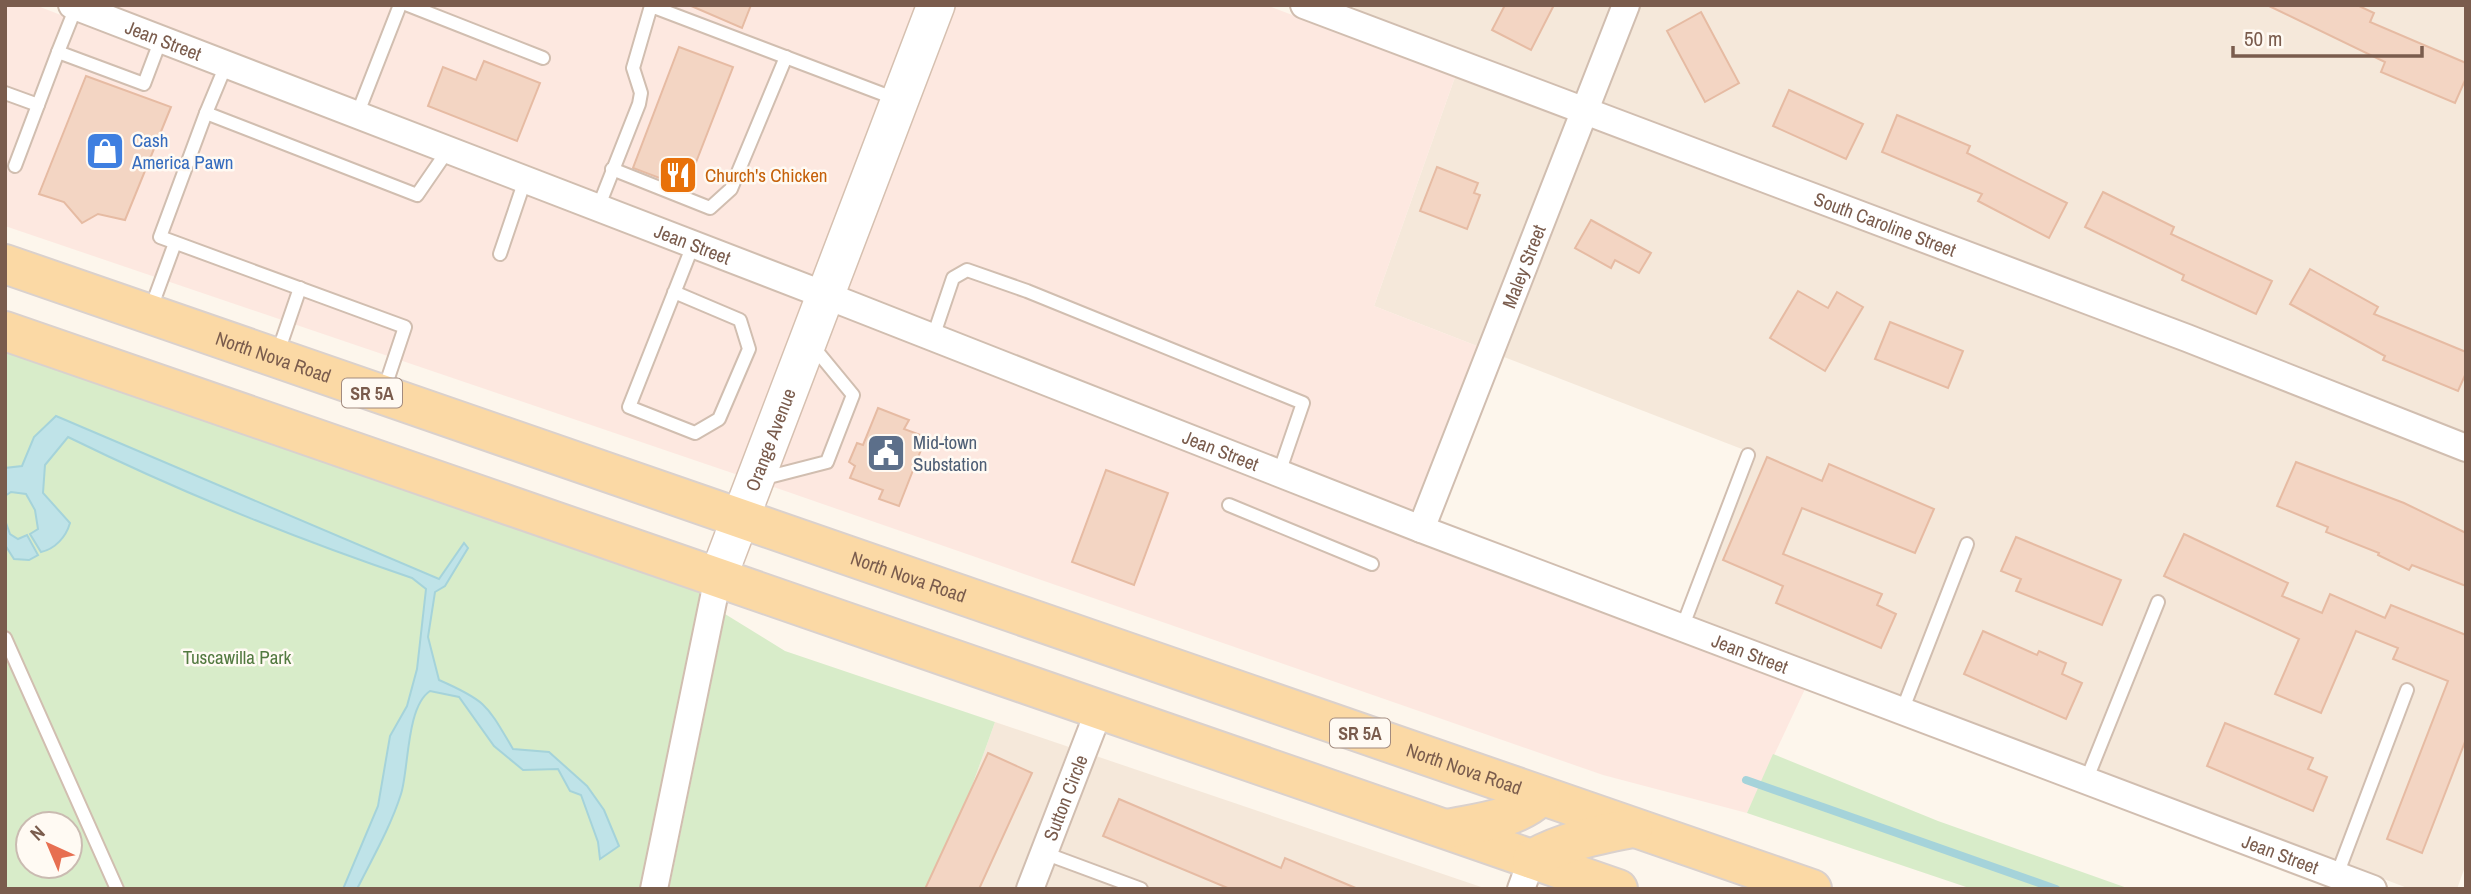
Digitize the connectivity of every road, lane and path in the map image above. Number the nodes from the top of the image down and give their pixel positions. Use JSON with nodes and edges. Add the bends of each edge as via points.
{"nodes":[{"id":1,"x":400,"y":5,"type":"edge"},
{"id":2,"x":408,"y":5,"type":"edge"},
{"id":3,"x":936,"y":5,"type":"edge"},
{"id":4,"x":1304,"y":5,"type":"edge"},
{"id":5,"x":1626,"y":5,"type":"edge"},
{"id":6,"x":73,"y":6,"type":"edge"},
{"id":7,"x":161,"y":39,"type":"junction"},
{"id":8,"x":58,"y":52,"type":"junction"},
{"id":9,"x":786,"y":57,"type":"junction"},
{"id":10,"x":544,"y":58,"type":"dead end"},
{"id":11,"x":226,"y":65,"type":"junction"},
{"id":12,"x":5,"y":93,"type":"edge"},
{"id":13,"x":900,"y":101,"type":"junction"},
{"id":14,"x":38,"y":105,"type":"junction"},
{"id":15,"x":1584,"y":111,"type":"junction"},
{"id":16,"x":206,"y":113,"type":"junction"},
{"id":17,"x":357,"y":115,"type":"junction"},
{"id":18,"x":448,"y":150,"type":"junction"},
{"id":19,"x":15,"y":166,"type":"dead end"},
{"id":20,"x":612,"y":169,"type":"junction"},
{"id":21,"x":526,"y":180,"type":"junction"},
{"id":22,"x":598,"y":208,"type":"junction"},
{"id":23,"x":175,"y":243,"type":"junction"},
{"id":24,"x":693,"y":244,"type":"junction"},
{"id":25,"x":500,"y":254,"type":"dead end"},
{"id":26,"x":5,"y":264,"type":"edge"},
{"id":27,"x":300,"y":288,"type":"junction"},
{"id":28,"x":674,"y":292,"type":"junction"},
{"id":29,"x":826,"y":296,"type":"junction"},
{"id":30,"x":149,"y":314,"type":"junction"},
{"id":31,"x":5,"y":331,"type":"edge"},
{"id":32,"x":933,"y":337,"type":"junction"},
{"id":33,"x":808,"y":340,"type":"junction"},
{"id":34,"x":275,"y":358,"type":"junction"},
{"id":35,"x":382,"y":397,"type":"junction"},
{"id":36,"x":2466,"y":447,"type":"edge"},
{"id":37,"x":1748,"y":455,"type":"dead end"},
{"id":38,"x":1279,"y":473,"type":"junction"},
{"id":39,"x":754,"y":481,"type":"junction"},
{"id":40,"x":1229,"y":505,"type":"dead end"},
{"id":41,"x":740,"y":520,"type":"junction"},
{"id":42,"x":1421,"y":529,"type":"junction"},
{"id":43,"x":1966,"y":544,"type":"dead end"},
{"id":44,"x":1372,"y":564,"type":"dead end"},
{"id":45,"x":718,"y":577,"type":"junction"},
{"id":46,"x":2158,"y":602,"type":"dead end"},
{"id":47,"x":1682,"y":628,"type":"junction"},
{"id":48,"x":5,"y":638,"type":"edge"},
{"id":49,"x":2407,"y":690,"type":"dead end"},
{"id":50,"x":1100,"y":708,"type":"junction"},
{"id":51,"x":1902,"y":711,"type":"junction"},
{"id":52,"x":2086,"y":781,"type":"junction"},
{"id":53,"x":1541,"y":796,"type":"junction"},
{"id":54,"x":1635,"y":828,"type":"junction"},
{"id":55,"x":1447,"y":829,"type":"junction"},
{"id":56,"x":1044,"y":853,"type":"junction"},
{"id":57,"x":1527,"y":874,"type":"edge"},
{"id":58,"x":2337,"y":875,"type":"junction"},
{"id":59,"x":117,"y":889,"type":"edge"},
{"id":60,"x":654,"y":889,"type":"edge"},
{"id":61,"x":1030,"y":889,"type":"edge"},
{"id":62,"x":1141,"y":889,"type":"edge"},
{"id":63,"x":1618,"y":889,"type":"edge"},
{"id":64,"x":1812,"y":889,"type":"edge"},
{"id":65,"x":2373,"y":889,"type":"edge"}],
"edges":[{"from":1,"to":17,"type":"lane"},
{"from":2,"to":10,"type":"lane"},
{"from":3,"to":13,"type":"street","name":"Orange Avenue"},
{"from":4,"to":15,"type":"street","name":"South Caroline Street"},
{"from":5,"to":15,"type":"street","name":"Maley Street"},
{"from":6,"to":7,"type":"street","name":"Jean Street"},
{"from":6,"to":8,"type":"lane"},
{"from":7,"to":8,"type":"lane","via":[[144,84]]},
{"from":7,"to":11,"type":"street","name":"Jean Street"},
{"from":8,"to":14,"type":"lane"},
{"from":9,"to":13,"type":"lane"},
{"from":9,"to":20,"type":"lane","via":[[731,189],[710,208]]},
{"from":9,"to":20,"type":"lane","via":[[652,6],[633,68],[641,93],[639,104]]},
{"from":11,"to":16,"type":"lane"},
{"from":11,"to":17,"type":"street","name":"Jean Street"},
{"from":12,"to":14,"type":"lane"},
{"from":13,"to":29,"type":"street","name":"Orange Avenue"},
{"from":14,"to":19,"type":"lane"},
{"from":15,"to":36,"type":"street","name":"South Caroline Street"},
{"from":15,"to":42,"type":"street","name":"Maley Street"},
{"from":16,"to":18,"type":"lane","via":[[417,195]]},
{"from":16,"to":23,"type":"lane","via":[[160,237]]},
{"from":17,"to":18,"type":"street","name":"Jean Street"},
{"from":18,"to":21,"type":"street","name":"Jean Street"},
{"from":20,"to":22,"type":"lane"},
{"from":21,"to":22,"type":"street","name":"Jean Street"},
{"from":21,"to":25,"type":"lane"},
{"from":22,"to":24,"type":"street","name":"Jean Street"},
{"from":23,"to":27,"type":"lane"},
{"from":23,"to":30,"type":"lane"},
{"from":24,"to":28,"type":"lane"},
{"from":24,"to":29,"type":"street","name":"Jean Street"},
{"from":26,"to":30,"type":"main road","name":"North Nova Road","number":"SR 5A"},
{"from":27,"to":34,"type":"lane"},
{"from":27,"to":35,"type":"lane","via":[[405,327]]},
{"from":28,"to":28,"type":"lane","via":[[629,407],[695,433],[719,419],[748,349],[740,320]]},
{"from":29,"to":32,"type":"street","name":"Jean Street"},
{"from":29,"to":33,"type":"street","name":"Orange Avenue"},
{"from":30,"to":34,"type":"main road","name":"North Nova Road","number":"SR 5A"},
{"from":31,"to":45,"type":"main road"},
{"from":32,"to":38,"type":"street","name":"Jean Street"},
{"from":32,"to":38,"type":"lane","via":[[953,278],[967,270],[1027,291],[1303,403]]},
{"from":33,"to":39,"type":"street","name":"Orange Avenue"},
{"from":33,"to":39,"type":"lane","via":[[853,394],[827,462]]},
{"from":34,"to":35,"type":"main road","name":"North Nova Road","number":"SR 5A"},
{"from":35,"to":41,"type":"main road","name":"North Nova Road","number":"SR 5A"},
{"from":37,"to":47,"type":"lane"},
{"from":38,"to":42,"type":"street","name":"Jean Street"},
{"from":39,"to":41,"type":"street","name":"Orange Avenue"},
{"from":40,"to":44,"type":"lane"},
{"from":41,"to":45,"type":"street","name":"Orange Avenue"},
{"from":41,"to":53,"type":"main road","name":"North Nova Road","number":"SR 5A"},
{"from":42,"to":47,"type":"street","name":"Jean Street"},
{"from":43,"to":51,"type":"lane"},
{"from":45,"to":50,"type":"main road"},
{"from":45,"to":60,"type":"street","name":"Orange Avenue"},
{"from":46,"to":52,"type":"lane"},
{"from":47,"to":51,"type":"street","name":"Jean Street"},
{"from":48,"to":59,"type":"lane"},
{"from":49,"to":58,"type":"lane"},
{"from":50,"to":55,"type":"main road"},
{"from":50,"to":56,"type":"street","name":"Sutton Circle"},
{"from":51,"to":52,"type":"street","name":"Jean Street"},
{"from":52,"to":58,"type":"street","name":"Jean Street"},
{"from":53,"to":54,"type":"main road","name":"North Nova Road","number":"SR 5A"},
{"from":53,"to":55,"type":"main road","via":[[1527,809],[1507,817]]},
{"from":54,"to":57,"type":"main road","via":[[1553,847]]},
{"from":54,"to":64,"type":"main road","name":"North Nova Road","number":"SR 5A"},
{"from":55,"to":57,"type":"main road"},
{"from":56,"to":61,"type":"street","name":"Sutton Circle"},
{"from":56,"to":62,"type":"lane"},
{"from":57,"to":63,"type":"main road"},
{"from":58,"to":65,"type":"street","name":"Jean Street"}]}
